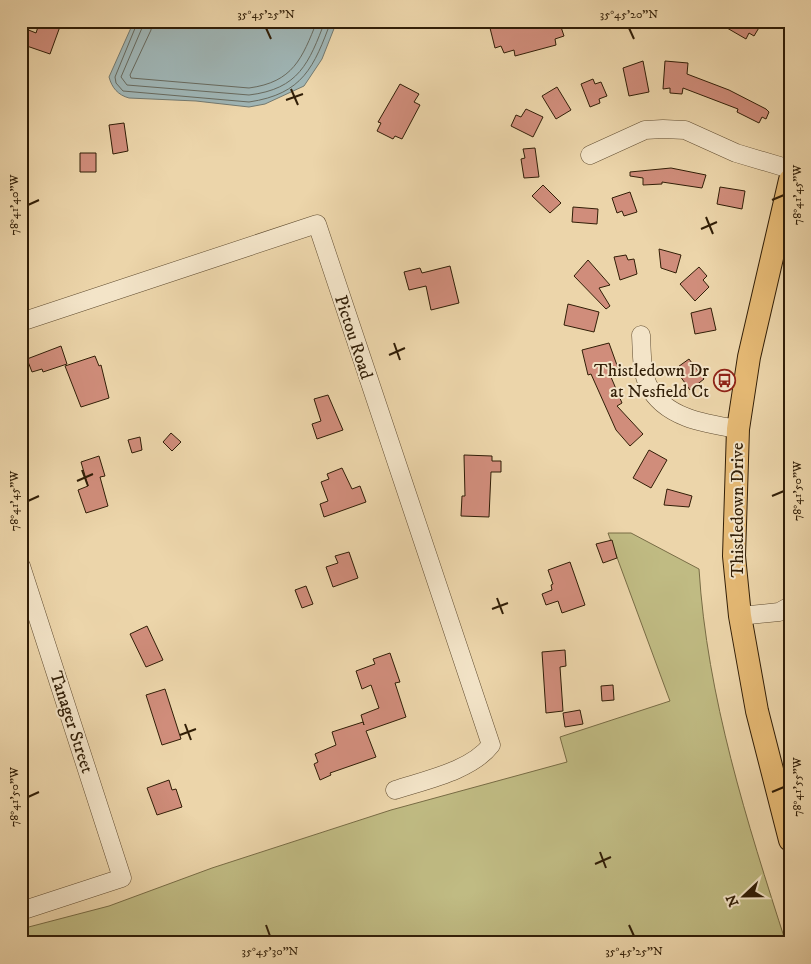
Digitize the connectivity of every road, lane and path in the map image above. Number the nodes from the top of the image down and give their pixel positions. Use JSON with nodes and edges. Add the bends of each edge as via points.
{"nodes":[{"id":1,"x":590,"y":155,"type":"dead end"},
{"id":2,"x":790,"y":169,"type":"edge"},
{"id":3,"x":790,"y":180,"type":"edge"},
{"id":4,"x":21,"y":322,"type":"edge"},
{"id":5,"x":641,"y":335,"type":"dead end"},
{"id":6,"x":738,"y":429,"type":"junction"},
{"id":7,"x":21,"y":566,"type":"edge"},
{"id":8,"x":790,"y":606,"type":"edge"},
{"id":9,"x":740,"y":616,"type":"junction"},
{"id":10,"x":395,"y":790,"type":"dead end"},
{"id":11,"x":790,"y":840,"type":"edge"},
{"id":12,"x":21,"y":911,"type":"edge"}],
"edges":[{"from":1,"to":2,"type":"street","via":[[645,130],[663,128],[685,130],[736,153]]},
{"from":3,"to":6,"type":"main road","name":"Thistledown Drive","via":[[749,357]]},
{"from":4,"to":10,"type":"street","name":"Pictou Road","via":[[317,224],[491,745],[482,757],[468,765]]},
{"from":5,"to":6,"type":"street","via":[[648,385],[666,406],[689,418]]},
{"from":6,"to":9,"type":"main road","name":"Thistledown Drive","via":[[734,556]]},
{"from":7,"to":12,"type":"street","name":"Tanager Street","via":[[122,878]]},
{"from":8,"to":9,"type":"street","via":[[779,612]]},
{"from":9,"to":11,"type":"main road","name":"Thistledown Drive","via":[[757,711]]}]}
